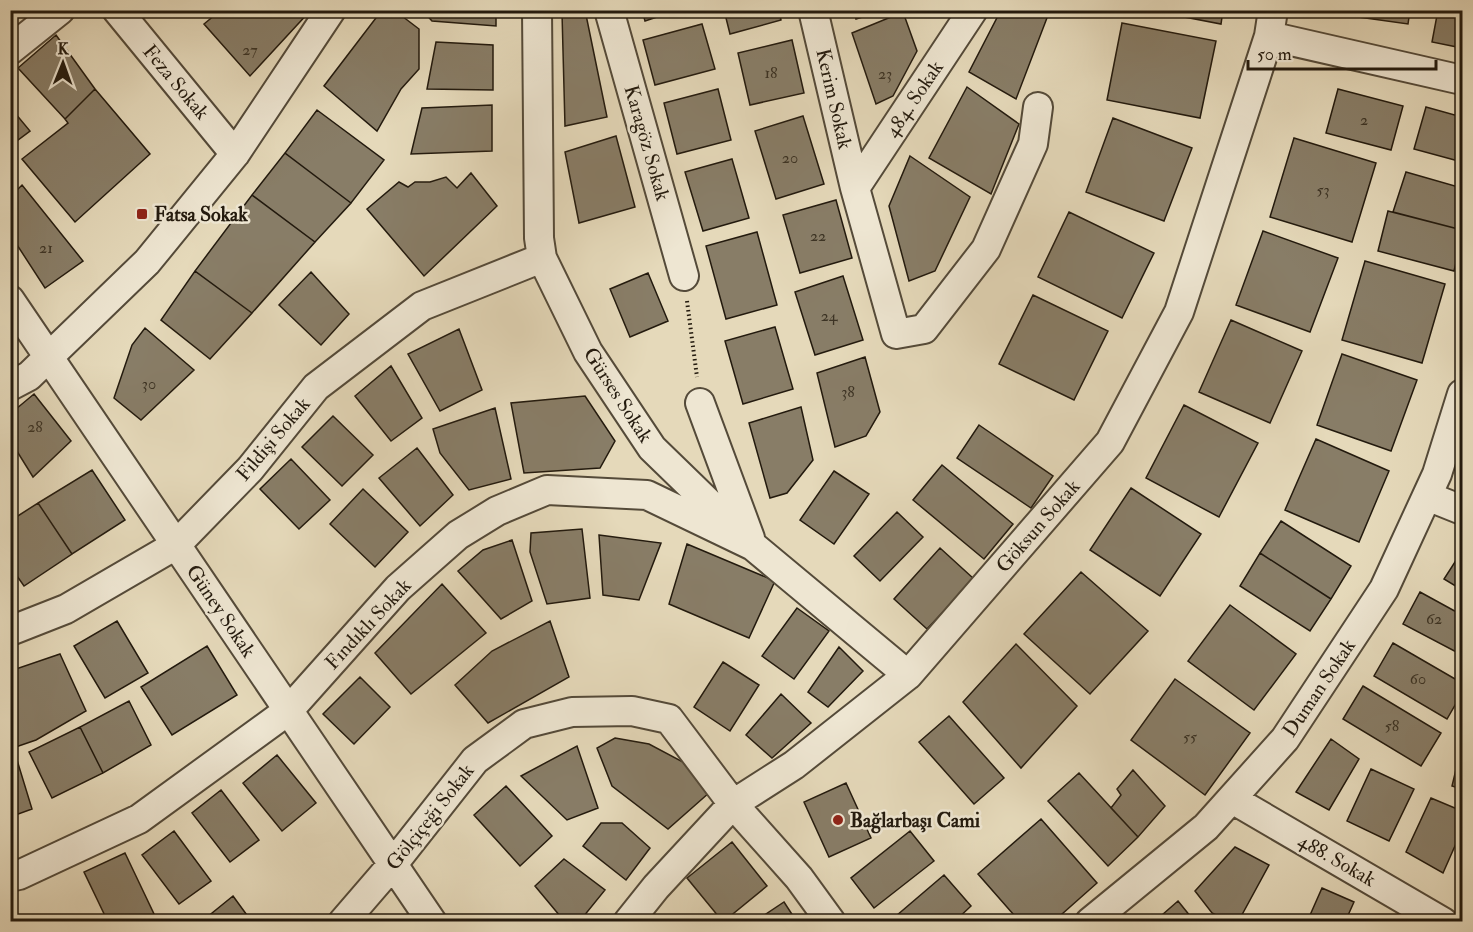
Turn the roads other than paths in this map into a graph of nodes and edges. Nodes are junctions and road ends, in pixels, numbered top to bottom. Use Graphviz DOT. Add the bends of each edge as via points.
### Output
graph roads {
  1 [pos="60,10"];
  2 [pos="117,10"];
  3 [pos="331,10"];
  4 [pos="537,10"];
  5 [pos="609,10"];
  6 [pos="813,10"];
  7 [pos="973,10"];
  8 [pos="1271,23"];
  9 [pos="10,50"];
  10 [pos="1462,80"];
  11 [pos="1038,107"];
  12 [pos="235,154"];
  13 [pos="855,188"];
  14 [pos="542,258"];
  15 [pos="684,276"];
  16 [pos="10,300"];
  17 [pos="49,357"];
  18 [pos="10,386"];
  19 [pos="1462,393"];
  20 [pos="700,403"];
  21 [pos="1427,496"];
  22 [pos="1462,510"];
  23 [pos="176,545"];
  24 [pos="753,546"];
  25 [pos="10,631"];
  26 [pos="908,675"];
  27 [pos="289,710"];
  28 [pos="1232,799"];
  29 [pos="733,804"];
  30 [pos="393,864"];
  31 [pos="10,877"];
  32 [pos="343,921"];
  33 [pos="432,921"];
  34 [pos="628,921"];
  35 [pos="831,921"];
  36 [pos="1090,921"];
  37 [pos="1443,921"];
  1 -- 9 [label="street"];
  2 -- 12 [label="street, Feza Sokak"];
  3 -- 12 [label="street"];
  4 -- 14 [label="street, Gürses Sokak"];
  5 -- 15 [label="street, Karagöz Sokak"];
  6 -- 13 [label="street, Kerim Sokak"];
  7 -- 13 [label="street, 484. Sokak"];
  8 -- 10 [label="street"];
  8 -- 26 [label="street, Göksun Sokak" via="1179,312 1110,442"];
  11 -- 13 [label="street, Kerim Sokak" via="1033,144 986,249 924,329 896,334"];
  12 -- 17 [label="street" via="147,262"];
  14 -- 23 [label="street, Fildişi Sokak" via="422,306 316,387 250,469"];
  14 -- 24 [label="street, Gürses Sokak" via="588,352 652,448"];
  16 -- 17 [label="street, Güney Sokak"];
  17 -- 18 [label="street" via="29,376"];
  17 -- 23 [label="street, Güney Sokak"];
  19 -- 21 [label="street, Duman Sokak"];
  20 -- 24 [label="street"];
  21 -- 22 [label="street"];
  21 -- 28 [label="street, Duman Sokak" via="1384,590 1285,739"];
  23 -- 25 [label="street, Fildişi Sokak" via="66,609"];
  23 -- 27 [label="street, Güney Sokak"];
  24 -- 26 [label="street, Gürses Sokak"];
  24 -- 27 [label="street, Fındıklı Sokak" via="647,495 547,490 497,511 458,536 398,588"];
  26 -- 29 [label="street, Göksun Sokak" via="794,765"];
  27 -- 30 [label="street, Güney Sokak"];
  27 -- 31 [label="street, Fındıklı Sokak" via="139,819"];
  28 -- 36 [label="street, Duman Sokak" via="1206,827"];
  28 -- 37 [label="street, 488. Sokak"];
  29 -- 30 [label="street, Gölçiçeği Sokak" via="669,719 632,711 572,712 524,724 475,760"];
  29 -- 34 [label="street, Göksun Sokak"];
  29 -- 35 [label="street, Gölçiçeği Sokak" via="799,878"];
  30 -- 32 [label="street, Gölçiçeği Sokak"];
  30 -- 33 [label="street, Güney Sokak"];
}
